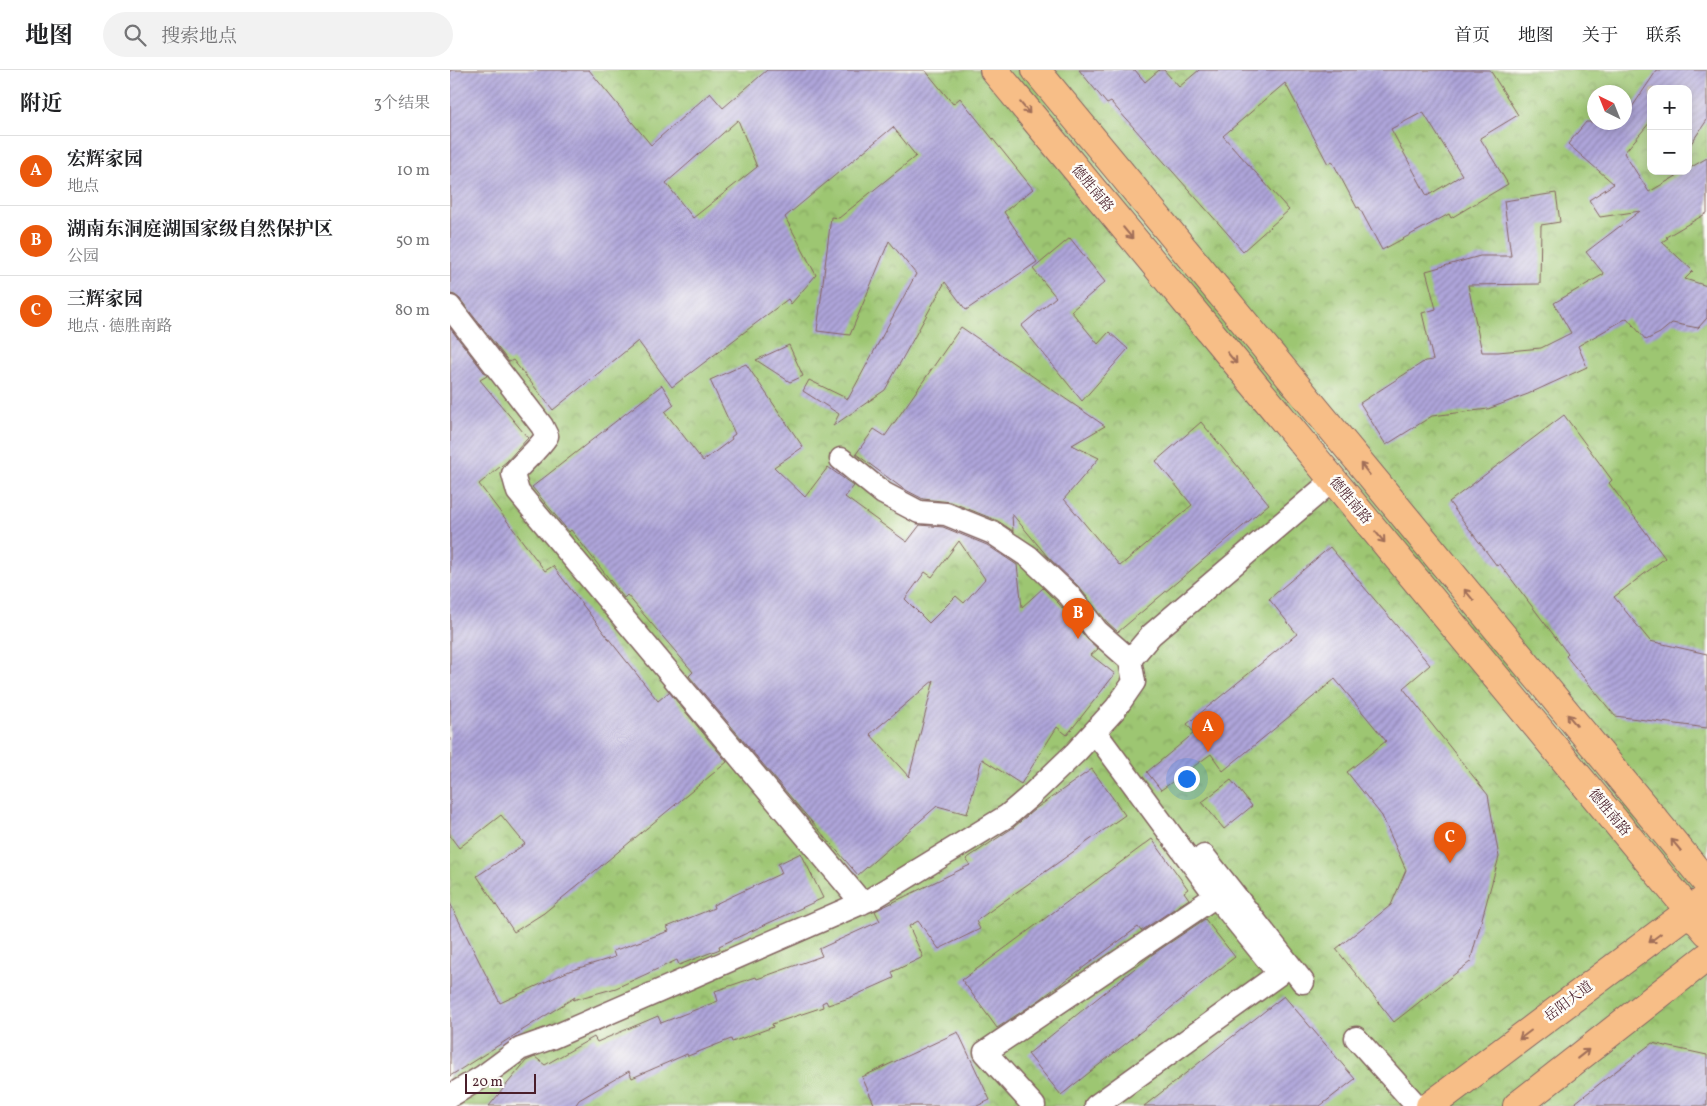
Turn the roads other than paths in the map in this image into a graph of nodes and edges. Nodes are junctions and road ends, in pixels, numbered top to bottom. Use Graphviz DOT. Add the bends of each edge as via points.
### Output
graph roads {
  1 [pos="994,70"];
  2 [pos="1036,70"];
  3 [pos="450,307"];
  4 [pos="841,459"];
  5 [pos="1333,480"];
  6 [pos="1130,660"];
  7 [pos="1095,732"];
  8 [pos="1707,883"];
  9 [pos="1216,896"];
  10 [pos="862,903"];
  11 [pos="1698,904"];
  12 [pos="1707,932"];
  13 [pos="1707,957"];
  14 [pos="1303,982"];
  15 [pos="1356,1038"];
  16 [pos="450,1096"];
  17 [pos="1034,1106"];
  18 [pos="1096,1106"];
  19 [pos="1417,1106"];
  20 [pos="1430,1106"];
  21 [pos="1517,1106"];
  1 -- 5 [label="main road, 德胜南路, one-way"];
  8 -- 2 [label="main road, one-way"];
  3 -- 10 [label="street" via="542,426 546,436 539,449 513,474 518,492"];
  4 -- 6 [label="street" via="883,493 919,512 946,514 993,533 1029,557 1069,595 1097,631"];
  5 -- 6 [label="street" via="1151,636"];
  5 -- 11 [label="main road, 德胜南路, one-way"];
  6 -- 7 [label="street" via="1134,682"];
  7 -- 9 [label="street"];
  7 -- 10 [label="street" via="1007,816"];
  7 -- 14 [label="street" via="1116,749"];
  9 -- 17 [label="street" via="985,1052"];
  9 -- 18 [label="street" via="1279,974"];
  10 -- 16 [label="street" via="520,1049"];
  11 -- 12 [label="main road, 德胜南路"];
  11 -- 20 [label="main road, 岳阳大道, one-way"];
  21 -- 13 [label="main road, one-way"];
  15 -- 19 [label="street"];
}
